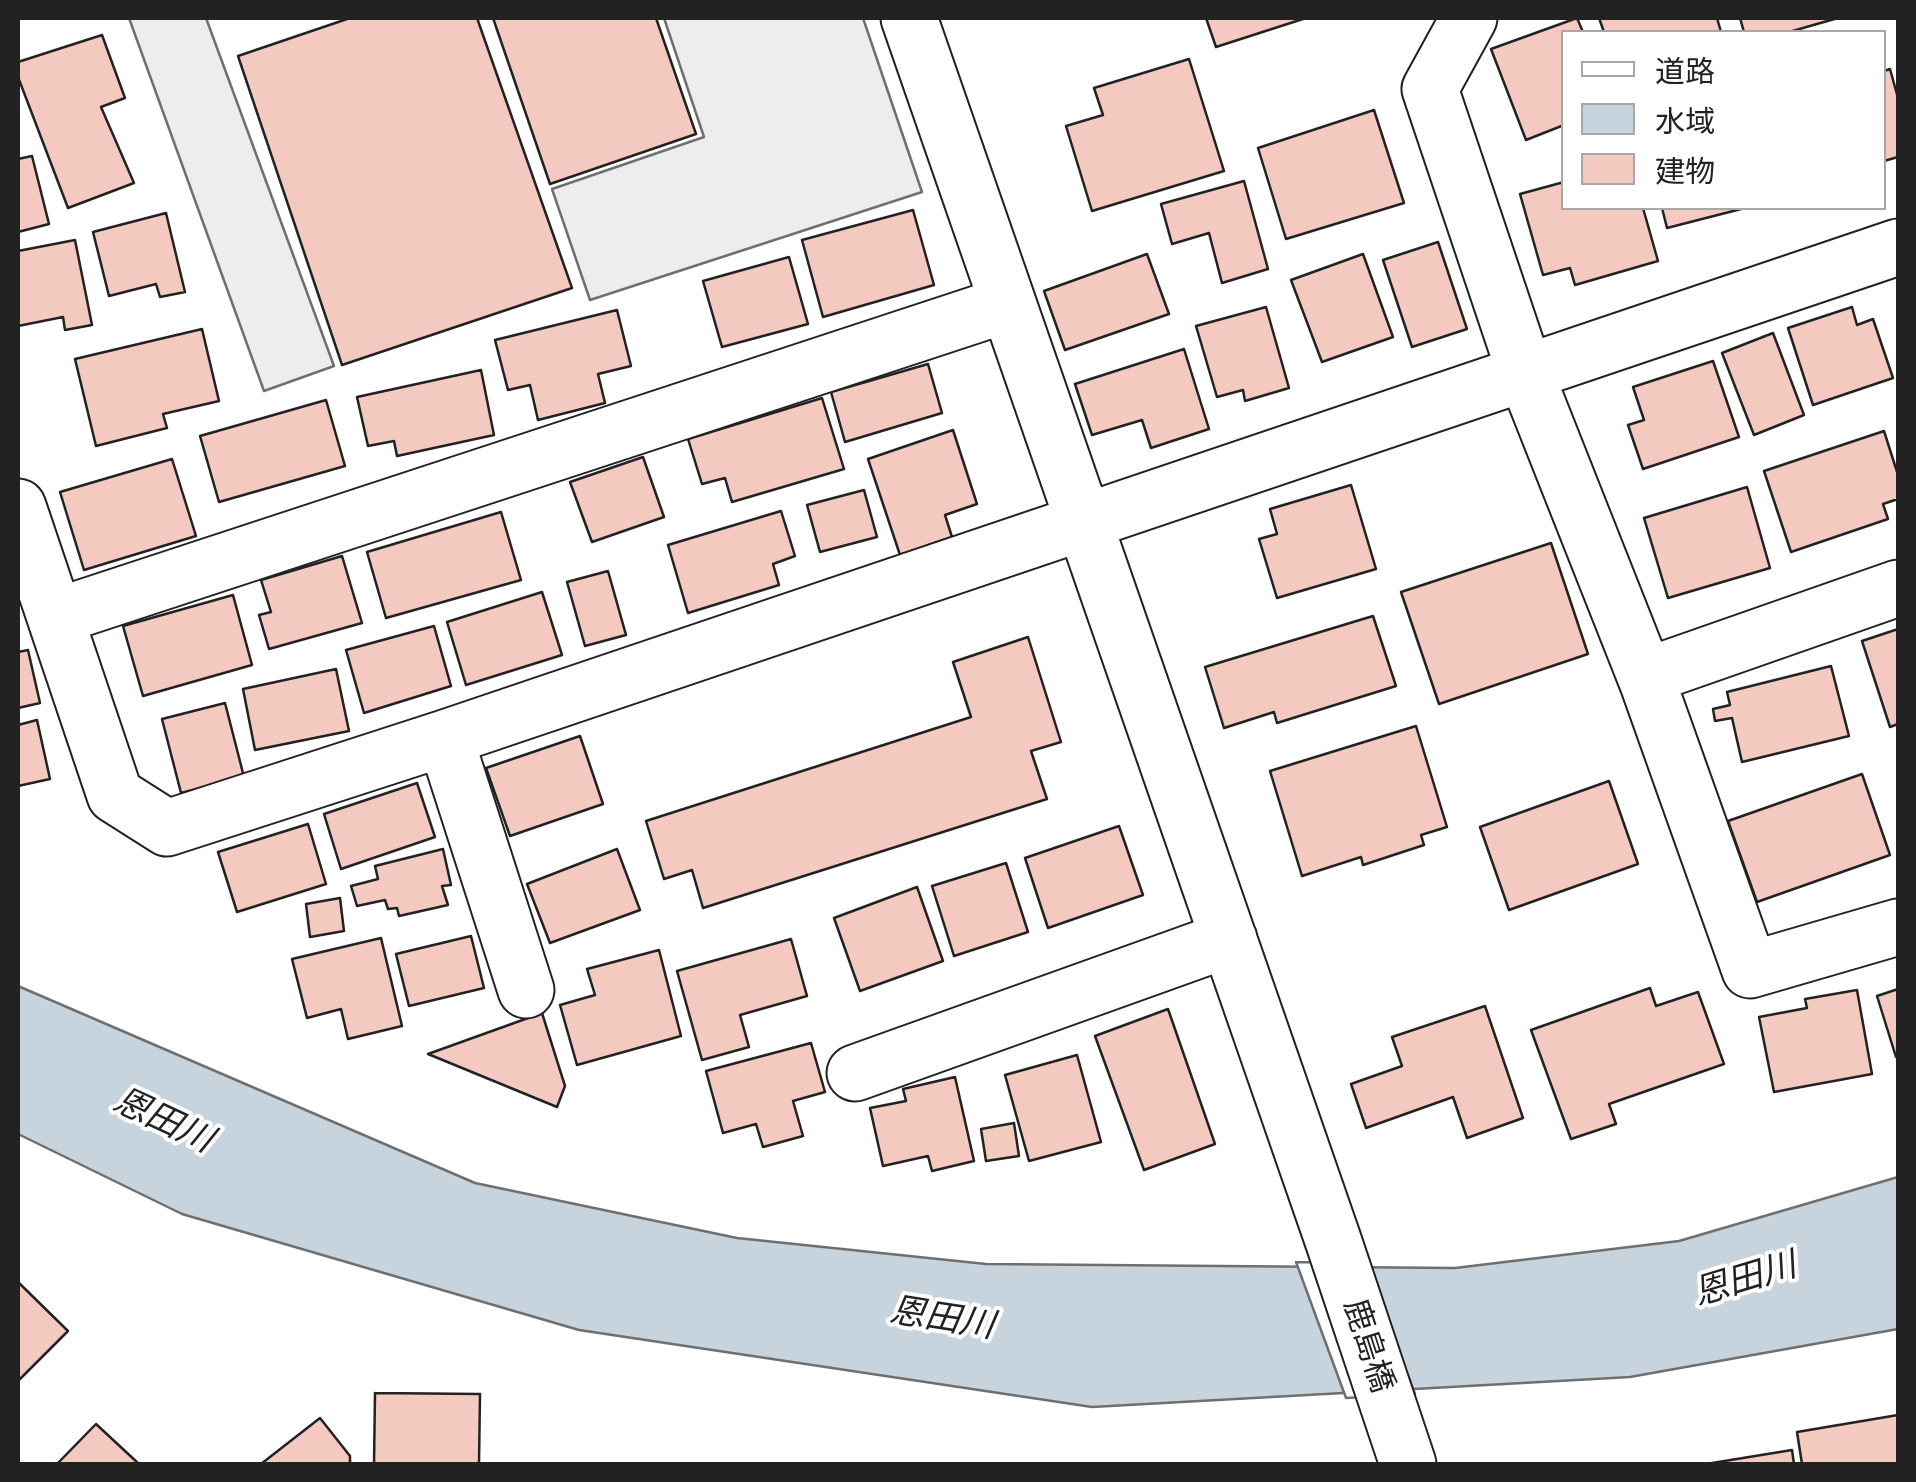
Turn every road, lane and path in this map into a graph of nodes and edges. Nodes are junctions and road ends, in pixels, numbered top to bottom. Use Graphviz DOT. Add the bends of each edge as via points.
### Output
graph roads {
  1 [pos="909,18"];
  2 [pos="1469,18"];
  3 [pos="1898,247"];
  4 [pos="1008,304"];
  5 [pos="1526,374"];
  6 [pos="18,506"];
  7 [pos="1083,520"];
  8 [pos="1898,588"];
  9 [pos="55,617"];
  10 [pos="1649,686"];
  11 [pos="445,738"];
  12 [pos="1898,928"];
  13 [pos="1229,938"];
  14 [pos="526,990"];
  15 [pos="855,1073"];
  16 [pos="1406,1458"];
  1 -- 4 [label="street, 鹿島橋"];
  2 -- 5 [label="street" via="1430,89"];
  3 -- 5 [label="street"];
  4 -- 7 [label="street, 鹿島橋"];
  4 -- 9 [label="street"];
  5 -- 7 [label="street"];
  5 -- 10 [label="street"];
  6 -- 9 [label="street"];
  7 -- 11 [label="street"];
  7 -- 13 [label="street, 鹿島橋"];
  8 -- 10 [label="street" via="1661,672"];
  9 -- 11 [label="street" via="115,795 167,828"];
  10 -- 12 [label="street" via="1750,970"];
  11 -- 14 [label="street"];
  13 -- 15 [label="street"];
  13 -- 16 [label="street, 鹿島橋"];
}
